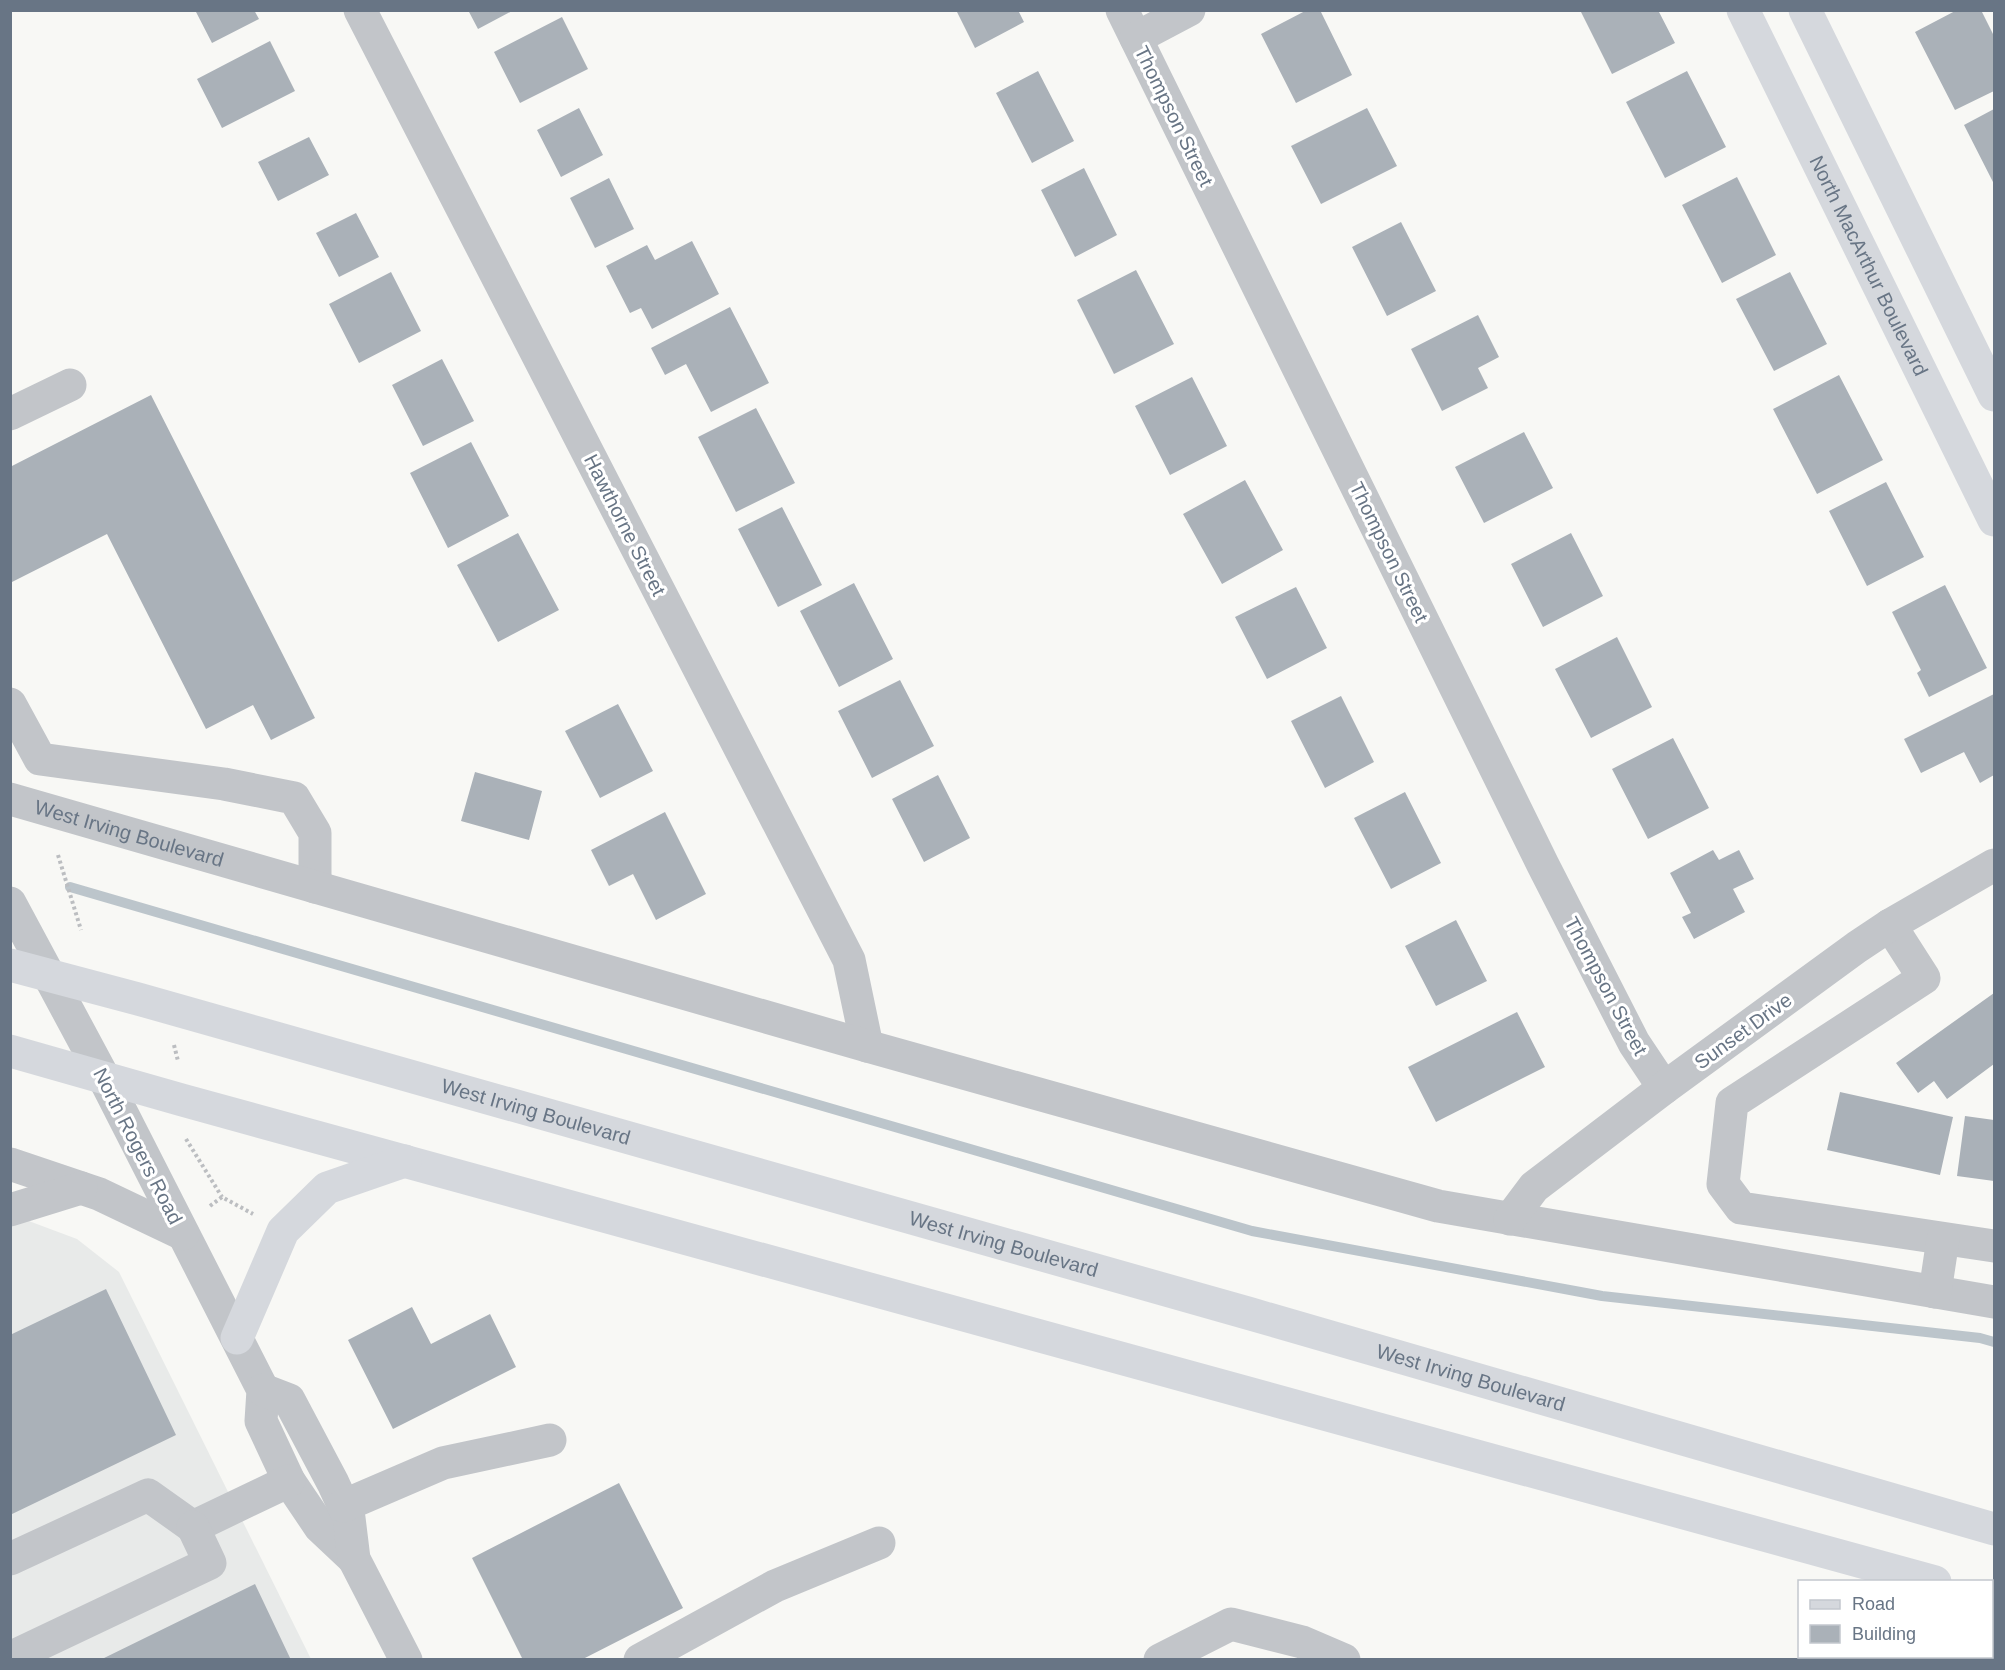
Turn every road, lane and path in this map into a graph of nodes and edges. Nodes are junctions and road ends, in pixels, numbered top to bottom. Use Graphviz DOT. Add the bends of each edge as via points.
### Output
graph roads {
  1 [pos="360,10"];
  2 [pos="1190,10"];
  3 [pos="1743,10"];
  4 [pos="1804,10"];
  5 [pos="1129,24"];
  6 [pos="70,385"];
  7 [pos="1995,395"];
  8 [pos="10,414"];
  9 [pos="1995,520"];
  10 [pos="10,704"];
  11 [pos="40,759"];
  12 [pos="20,802"];
  13 [pos="58,855"];
  14 [pos="1989,876"];
  15 [pos="315,887"];
  16 [pos="10,903"];
  17 [pos="1890,925"];
  18 [pos="81,930"];
  19 [pos="10,965"];
  20 [pos="50,977"];
  21 [pos="867,1046"];
  22 [pos="10,1051"];
  23 [pos="104,1078"];
  24 [pos="1664,1088"];
  25 [pos="182,1134"];
  26 [pos="405,1161"];
  27 [pos="10,1164"];
  28 [pos="81,1188"];
  29 [pos="222,1197"];
  30 [pos="210,1206"];
  31 [pos="10,1210"];
  32 [pos="254,1214"];
  33 [pos="1510,1219"];
  34 [pos="183,1234"];
  35 [pos="1943,1239"];
  36 [pos="1995,1246"];
  37 [pos="1935,1292"];
  38 [pos="1995,1302"];
  39 [pos="237,1338"];
  40 [pos="263,1390"];
  41 [pos="550,1440"];
  42 [pos="289,1481"];
  43 [pos="343,1506"];
  44 [pos="194,1527"];
  45 [pos="1995,1529"];
  46 [pos="879,1543"];
  47 [pos="354,1558"];
  48 [pos="10,1559"];
  49 [pos="1931,1580"];
  50 [pos="10,1658"];
  51 [pos="406,1659"];
  52 [pos="640,1659"];
  53 [pos="1160,1659"];
  54 [pos="1344,1659"];
  1 -- 21 [label="street, Hawthorne Street" via="849,960"];
  2 -- 5 [label="street"];
  3 -- 9 [label="main road, North MacArthur Boulevard"];
  4 -- 7 [label="main road"];
  5 -- 24 [label="street, Thompson Street" via="1543,865 1634,1043"];
  6 -- 8 [label="street"];
  10 -- 11 [label="street"];
  11 -- 12 [label="street"];
  11 -- 15 [label="street" via="294,798 315,833"];
  12 -- 15 [label="street, West Irving Boulevard"];
  13 -- 18 [label="path"];
  14 -- 17 [label="street, Sunset Drive"];
  15 -- 21 [label="street, West Irving Boulevard"];
  16 -- 20 [label="street, North Rogers Road"];
  17 -- 24 [label="street, Sunset Drive"];
  17 -- 35 [label="street" via="1924,978 1732,1103 1723,1184 1741,1208"];
  19 -- 20 [label="main road, West Irving Boulevard"];
  20 -- 23 [label="street, North Rogers Road"];
  20 -- 45 [label="main road, West Irving Boulevard" via="1251,1314"];
  21 -- 33 [label="street, West Irving Boulevard" via="1438,1206"];
  22 -- 23 [label="main road"];
  23 -- 26 [label="main road"];
  23 -- 34 [label="street, North Rogers Road"];
  24 -- 33 [label="street, Sunset Drive" via="1534,1187"];
  25 -- 29 [label="path"];
  26 -- 39 [label="main road" via="327,1188 283,1231"];
  26 -- 49 [label="main road"];
  27 -- 28 [label="street"];
  28 -- 31 [label="street"];
  28 -- 34 [label="street"];
  29 -- 30 [label="path"];
  29 -- 32 [label="path"];
  33 -- 37 [label="street, West Irving Boulevard"];
  34 -- 39 [label="street, North Rogers Road"];
  35 -- 36 [label="street"];
  35 -- 37 [label="street"];
  37 -- 38 [label="street, West Irving Boulevard"];
  39 -- 40 [label="street, North Rogers Road"];
  40 -- 42 [label="street" via="261,1421"];
  40 -- 43 [label="street" via="289,1400"];
  41 -- 43 [label="street" via="443,1463"];
  42 -- 44 [label="street"];
  42 -- 47 [label="street" via="320,1527"];
  43 -- 47 [label="street" via="349,1518"];
  44 -- 48 [label="street" via="148,1495"];
  44 -- 50 [label="street" via="210,1563"];
  46 -- 52 [label="street" via="775,1586"];
  47 -- 51 [label="street"];
  53 -- 54 [label="street" via="1231,1624 1302,1642"];
}
